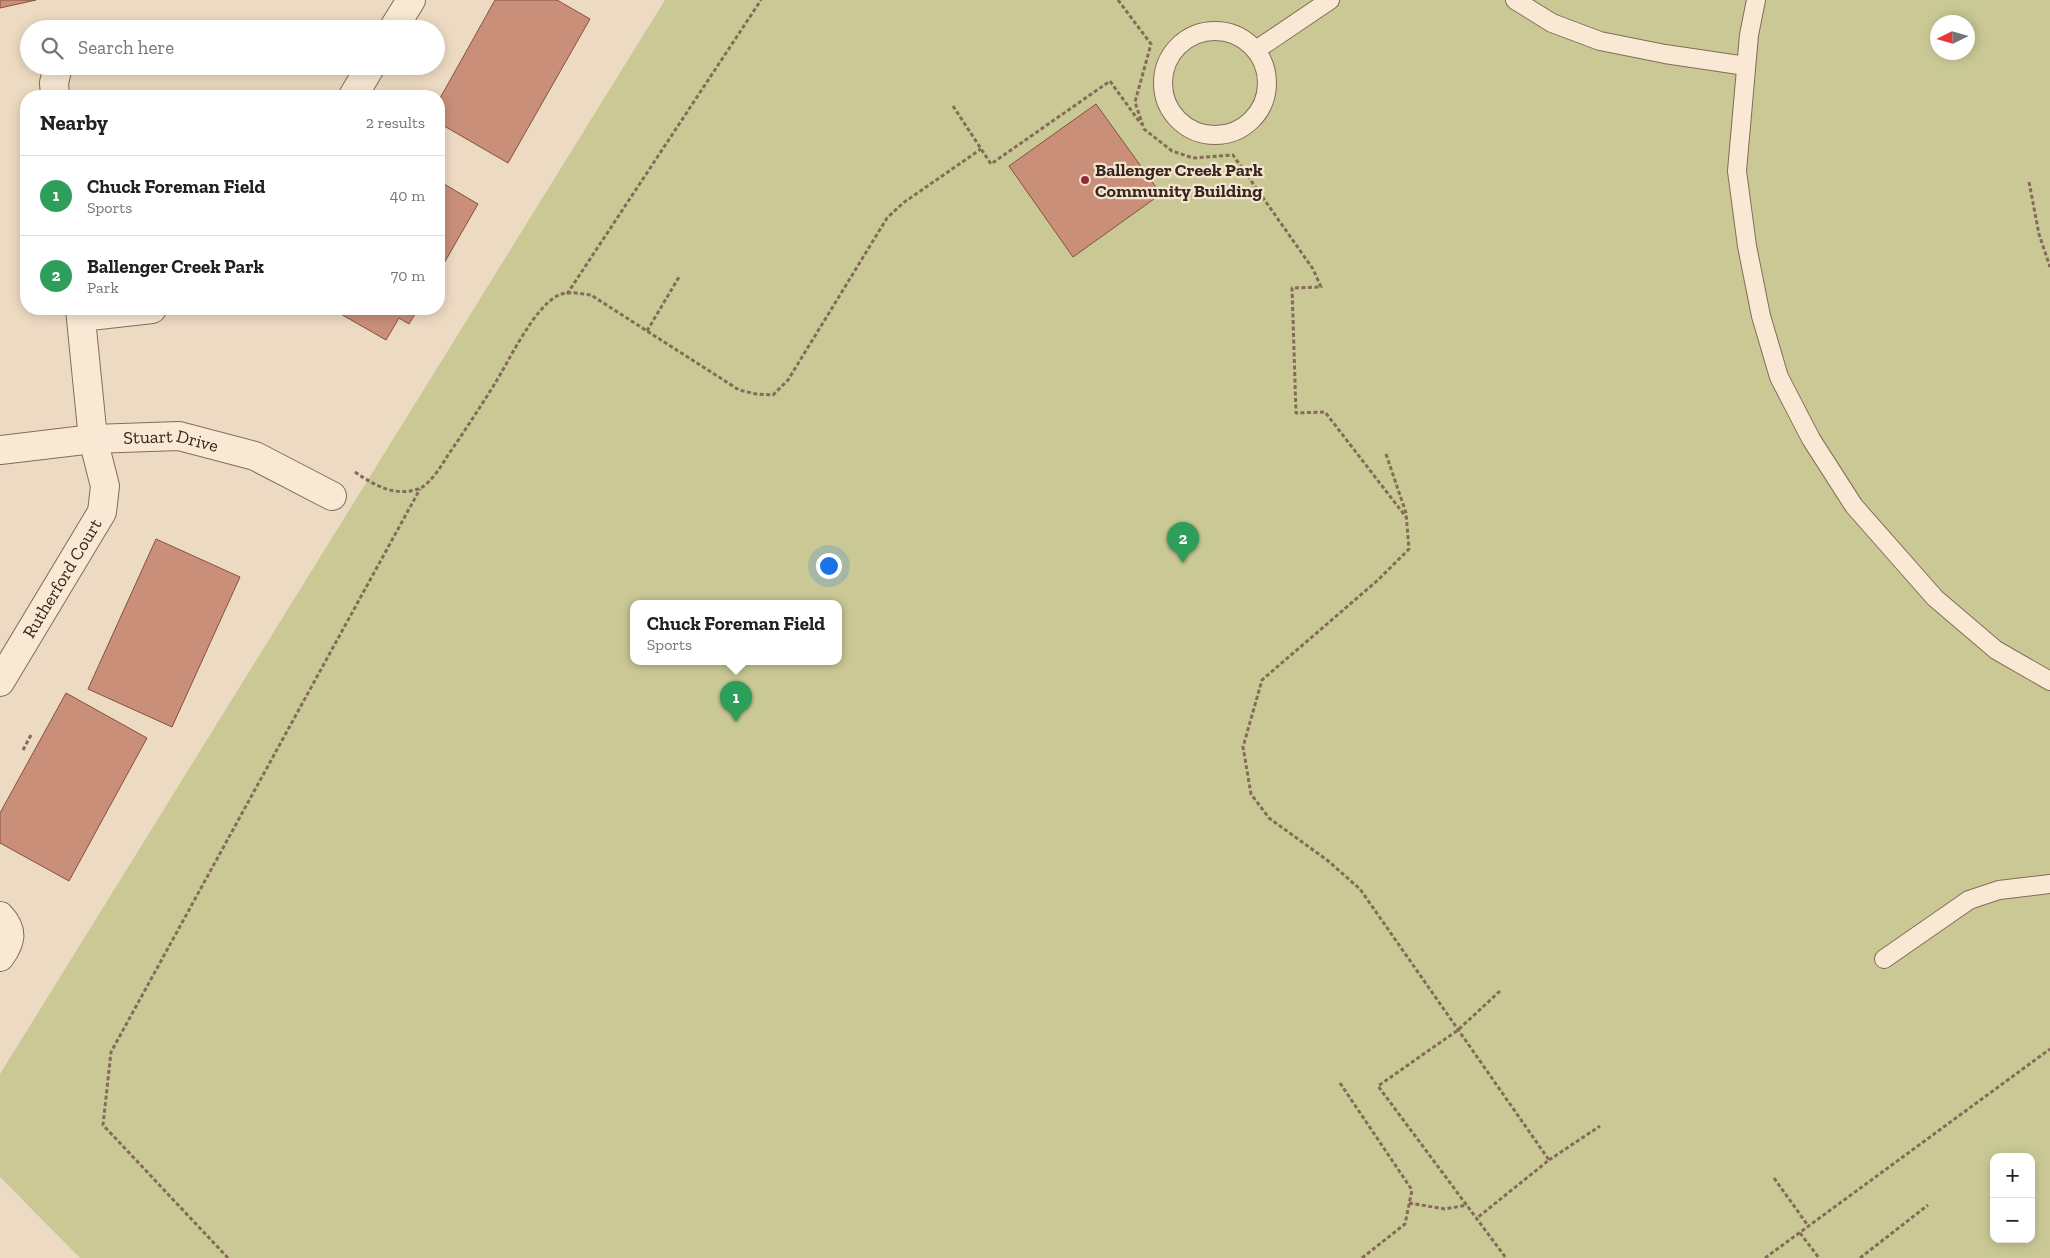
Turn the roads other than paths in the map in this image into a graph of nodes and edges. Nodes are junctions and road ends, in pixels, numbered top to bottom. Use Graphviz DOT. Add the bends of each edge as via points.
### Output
graph roads {
  1 [pos="411,0"];
  2 [pos="1330,0"];
  3 [pos="1515,0"];
  4 [pos="1756,0"];
  5 [pos="399,20"];
  6 [pos="1256,50"];
  7 [pos="1746,66"];
  8 [pos="56,75"];
  9 [pos="365,75"];
  10 [pos="55,90"];
  11 [pos="356,90"];
  12 [pos="80,315"];
  13 [pos="93,439"];
  14 [pos="0,450"];
  15 [pos="332,496"];
  16 [pos="2050,681"];
  17 [pos="0,682"];
  18 [pos="2050,884"];
  19 [pos="0,916"];
  20 [pos="0,957"];
  21 [pos="1884,960"];
  1 -- 5 [label="street"];
  2 -- 6 [label="lane"];
  3 -- 7 [label="lane" via="1552,23 1600,41"];
  4 -- 7 [label="lane"];
  6 -- 6 [label="lane" via="1242,38 1225,32 1207,31 1190,37 1176,49 1167,64 1163,82 1166,100 1175,116 1188,128 1206,135 1224,135 1241,129 1255,118 1264,102 1267,84 1265,66"];
  7 -- 16 [label="lane" via="1737,171 1761,316 1779,377 1811,439 1854,506 1929,591 1996,650"];
  8 -- 10 [label="street"];
  9 -- 11 [label="street"];
  12 -- 13 [label="street, Rutherford Court"];
  13 -- 14 [label="street, Stuart Drive"];
  13 -- 15 [label="street, Stuart Drive" via="179,436 255,456"];
  13 -- 17 [label="street, Rutherford Court" via="105,486 102,512"];
  18 -- 21 [label="lane" via="1999,890 1969,900"];
  19 -- 20 [label="street" via="10,929 9,945"];
}
